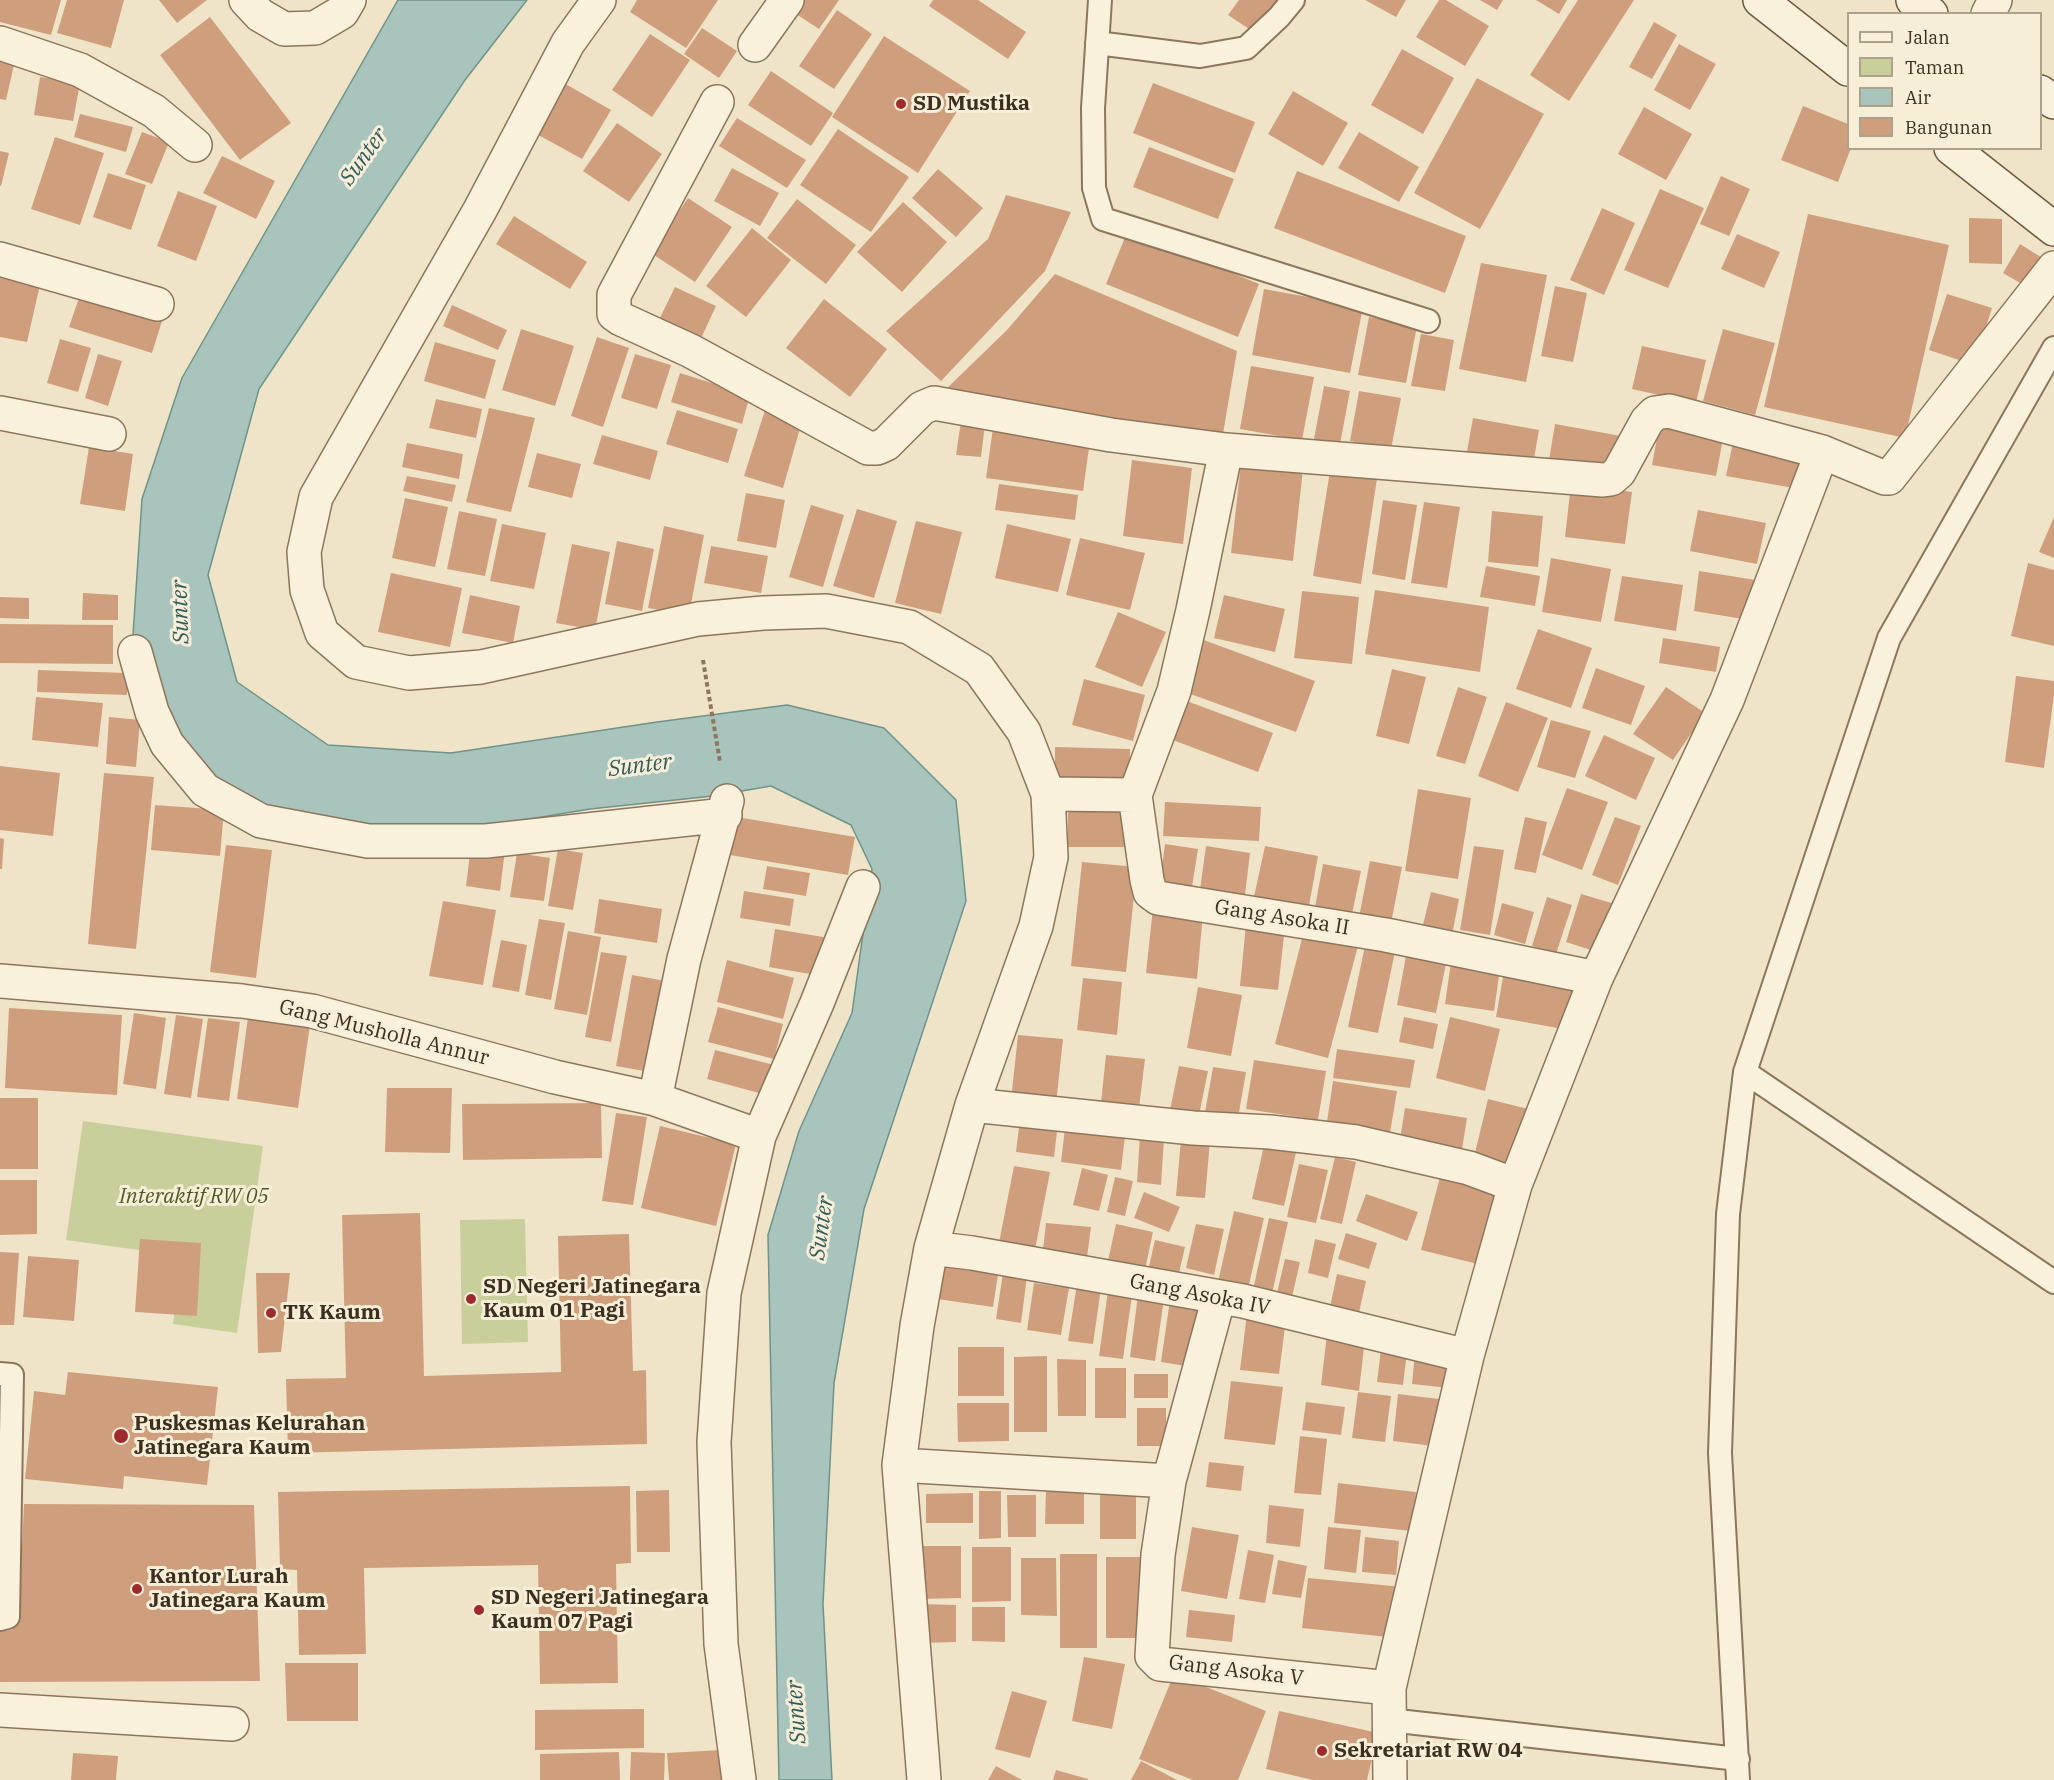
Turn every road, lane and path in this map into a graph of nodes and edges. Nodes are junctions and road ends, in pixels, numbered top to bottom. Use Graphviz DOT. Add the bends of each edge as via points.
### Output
graph roads {
  1 [pos="246,0"];
  2 [pos="350,0"];
  3 [pos="599,0"];
  4 [pos="787,0"];
  5 [pos="1100,0"];
  6 [pos="1293,0"];
  7 [pos="1760,0"];
  8 [pos="1913,0"];
  9 [pos="1928,12"];
  10 [pos="0,43"];
  11 [pos="1097,43"];
  12 [pos="755,45"];
  13 [pos="1847,68"];
  14 [pos="717,102"];
  15 [pos="195,145"];
  16 [pos="1954,150"];
  17 [pos="2054,229"];
  18 [pos="0,259"];
  19 [pos="2054,268"];
  20 [pos="157,304"];
  21 [pos="1428,321"];
  22 [pos="2054,348"];
  23 [pos="0,413"];
  24 [pos="109,434"];
  25 [pos="1226,450"];
  26 [pos="1822,452"];
  27 [pos="135,652"];
  28 [pos="706,685"];
  29 [pos="1048,794"];
  30 [pos="1134,795"];
  31 [pos="726,808"];
  32 [pos="863,887"];
  33 [pos="1596,978"];
  34 [pos="0,981"];
  35 [pos="1745,1071"];
  36 [pos="655,1099"];
  37 [pos="972,1105"];
  38 [pos="759,1136"];
  39 [pos="1515,1185"];
  40 [pos="931,1248"];
  41 [pos="2054,1282"];
  42 [pos="1219,1297"];
  43 [pos="1467,1356"];
  44 [pos="0,1374"];
  45 [pos="899,1466"];
  46 [pos="1169,1481"];
  47 [pos="0,1618"];
  48 [pos="1389,1688"];
  49 [pos="0,1710"];
  50 [pos="1389,1720"];
  51 [pos="232,1724"];
  52 [pos="1738,1770"];
  53 [pos="739,1780"];
  54 [pos="924,1780"];
  55 [pos="1390,1780"];
  1 -- 2 [label="street" via="260,15 284,29 315,28 342,12"];
  3 -- 29 [label="street" via="568,43 480,210 316,497 304,552 307,591 322,633 356,662 409,673 481,667 698,619 763,613 826,611 909,627 979,669 1024,732"];
  4 -- 12 [label="street"];
  5 -- 11 [label="lane"];
  6 -- 11 [label="lane" via="1246,48 1200,56"];
  7 -- 13 [label="street"];
  8 -- 9 [label="street"];
  10 -- 15 [label="street" via="80,70 154,111"];
  11 -- 21 [label="lane" via="1094,188 1103,219"];
  14 -- 25 [label="street" via="614,295 614,314 621,319 691,351 868,448 886,444 922,408 934,402 1111,435"];
  16 -- 17 [label="street"];
  18 -- 20 [label="street"];
  19 -- 26 [label="street" via="1892,476 1885,478"];
  22 -- 35 [label="lane" via="1889,638"];
  23 -- 24 [label="street"];
  25 -- 26 [label="street" via="1603,480 1619,472 1647,421 1655,413 1669,411"];
  25 -- 30 [label="street" via="1174,691"];
  26 -- 33 [label="street" via="1727,700"];
  27 -- 31 [label="street" via="152,712 167,744 205,790 261,821 368,842 486,841"];
  28 -- 31 [label="path"];
  29 -- 30 [label="street"];
  29 -- 37 [label="street" via="1051,857 1036,926"];
  30 -- 33 [label="street, Gang Asoka II" via="1147,880 1150,892 1158,898 1386,935"];
  31 -- 36 [label="street" via="684,959"];
  32 -- 38 [label="street" via="818,1003"];
  33 -- 39 [label="street"];
  34 -- 36 [label="street, Gang Musholla Annur" via="242,1001 312,1011 555,1077"];
  35 -- 41 [label="lane"];
  35 -- 52 [label="lane" via="1728,1214 1720,1453"];
  36 -- 38 [label="street, Gang Musholla Annur"];
  37 -- 39 [label="street" via="1356,1142 1469,1168"];
  37 -- 40 [label="street"];
  38 -- 53 [label="street" via="723,1293 714,1442 721,1644"];
  39 -- 43 [label="street"];
  40 -- 42 [label="street, Gang Asoka IV"];
  40 -- 45 [label="street"];
  42 -- 43 [label="street, Gang Asoka IV"];
  42 -- 46 [label="street, Gang Asoka V"];
  43 -- 48 [label="street"];
  44 -- 47 [label="lane" via="12,1375 8,1617"];
  45 -- 46 [label="street"];
  45 -- 54 [label="street"];
  46 -- 48 [label="street, Gang Asoka V" via="1158,1555 1151,1648 1152,1656 1160,1664"];
  48 -- 50 [label="street"];
  49 -- 51 [label="street"];
  50 -- 52 [label="lane"];
  50 -- 55 [label="street"];
}
